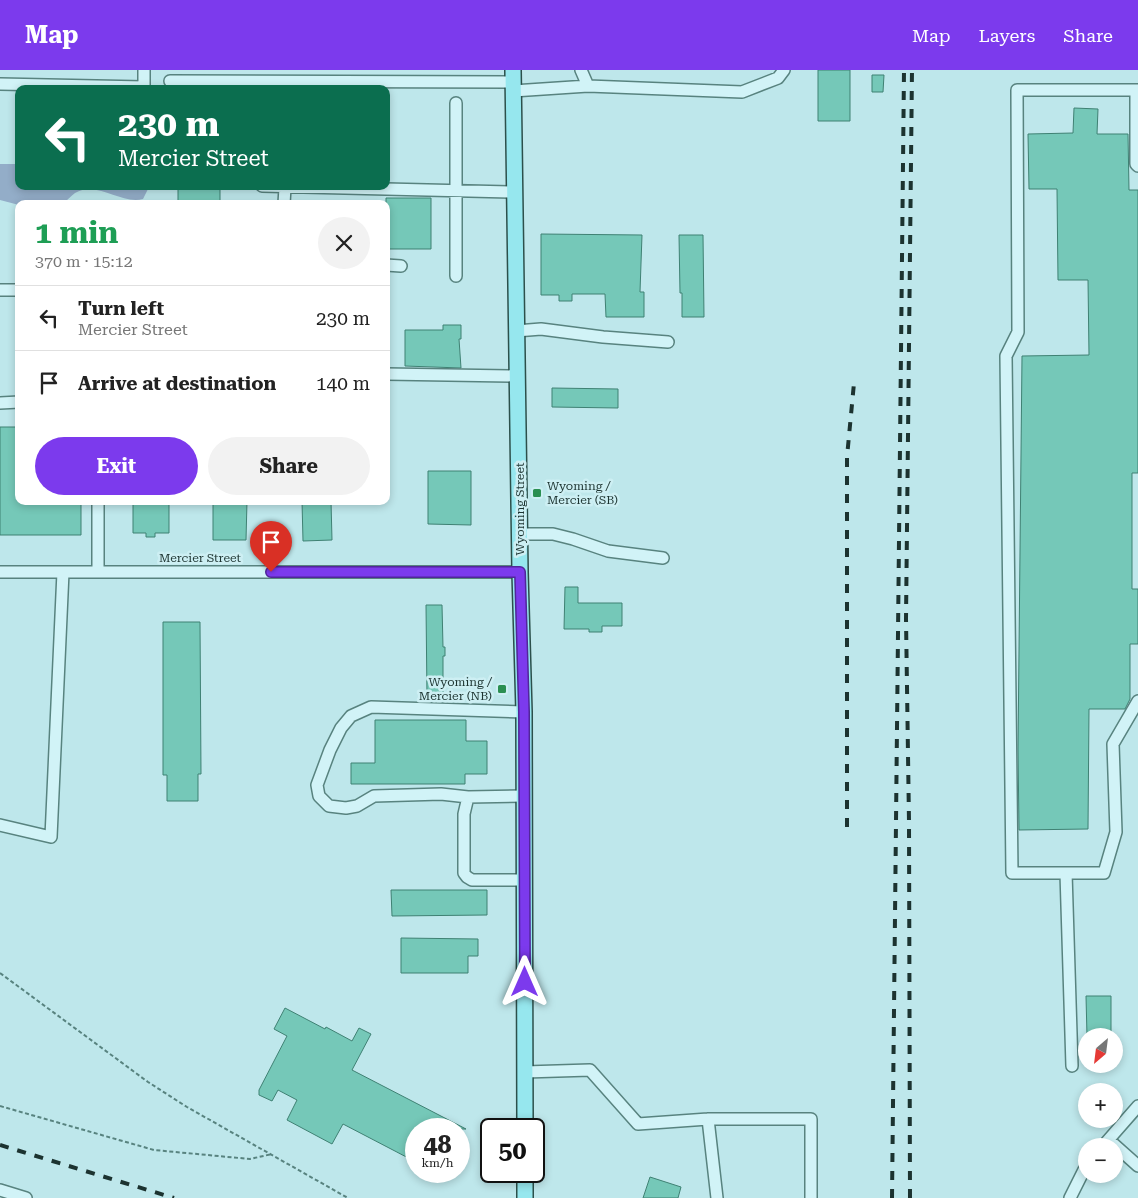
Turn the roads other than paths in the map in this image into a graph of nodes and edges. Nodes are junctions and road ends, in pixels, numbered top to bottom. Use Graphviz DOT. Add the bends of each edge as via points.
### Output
graph roads {
  1 [pos="144,70"];
  2 [pos="581,70"];
  3 [pos="784,70"];
  4 [pos="427,76"];
  5 [pos="170,80"];
  6 [pos="513,81"];
  7 [pos="0,84"];
  8 [pos="48,85"];
  9 [pos="144,85"];
  10 [pos="588,86"];
  11 [pos="1137,90"];
  12 [pos="456,104"];
  13 [pos="1138,166"];
  14 [pos="390,189"];
  15 [pos="457,190"];
  16 [pos="514,192"];
  17 [pos="390,265"];
  18 [pos="401,266"];
  19 [pos="456,276"];
  20 [pos="0,290"];
  21 [pos="15,290"];
  22 [pos="516,331"];
  23 [pos="668,342"];
  24 [pos="390,374"];
  25 [pos="517,376"];
  26 [pos="15,402"];
  27 [pos="0,403"];
  28 [pos="98,505"];
  29 [pos="520,534"];
  30 [pos="663,558"];
  31 [pos="0,572"];
  32 [pos="64,572"];
  33 [pos="98,572"];
  34 [pos="520,572"];
  35 [pos="1138,701"];
  36 [pos="524,712"];
  37 [pos="524,796"];
  38 [pos="468,797"];
  39 [pos="0,825"];
  40 [pos="1066,873"];
  41 [pos="524,880"];
  42 [pos="1072,1066"];
  43 [pos="525,1072"];
  44 [pos="1138,1106"];
  45 [pos="525,1118"];
  46 [pos="708,1119"];
  47 [pos="1110,1138"];
  48 [pos="1123,1155"];
  49 [pos="1138,1166"];
  50 [pos="1078,1182"];
  51 [pos="525,1183"];
  52 [pos="0,1190"];
  53 [pos="26,1198"];
  54 [pos="525,1198"];
  55 [pos="717,1198"];
  56 [pos="811,1198"];
  57 [pos="1070,1198"];
  1 -- 9 [label="street"];
  2 -- 10 [label="street"];
  3 -- 10 [label="street" via="778,78 742,92"];
  4 -- 5 [label="street"];
  4 -- 6 [label="street"];
  6 -- 10 [label="street"];
  6 -- 16 [label="main road, Wyoming Street"];
  7 -- 8 [label="street"];
  11 -- 13 [label="street"];
  11 -- 40 [label="street" via="1017,90 1018,332 1006,356 1012,873"];
  12 -- 15 [label="street"];
  14 -- 15 [label="street"];
  15 -- 16 [label="street"];
  15 -- 19 [label="street"];
  16 -- 22 [label="main road, Wyoming Street"];
  17 -- 18 [label="street"];
  20 -- 21 [label="street"];
  22 -- 23 [label="street" via="541,329"];
  22 -- 25 [label="main road, Wyoming Street"];
  24 -- 25 [label="street"];
  25 -- 29 [label="main road, Wyoming Street"];
  26 -- 27 [label="street"];
  28 -- 33 [label="street"];
  29 -- 30 [label="street" via="553,534 608,551"];
  29 -- 34 [label="main road, Wyoming Street"];
  31 -- 32 [label="street, Mercier Street"];
  32 -- 33 [label="street, Mercier Street"];
  32 -- 39 [label="street" via="51,837"];
  33 -- 34 [label="street, Mercier Street"];
  34 -- 36 [label="main road, Wyoming Street"];
  35 -- 40 [label="street" via="1112,744 1116,832 1104,873"];
  36 -- 37 [label="main road, Wyoming Street"];
  36 -- 38 [label="street" via="371,707 351,716 342,728 330,750 318,785 319,796 329,806 346,808 374,796 440,794"];
  37 -- 38 [label="street"];
  37 -- 41 [label="main road, Wyoming Street"];
  38 -- 41 [label="street" via="464,814 464,874 472,880"];
  40 -- 42 [label="street"];
  41 -- 43 [label="main road, Wyoming Street"];
  43 -- 45 [label="main road, Wyoming Street"];
  43 -- 46 [label="street" via="590,1070 638,1124"];
  44 -- 47 [label="street"];
  46 -- 55 [label="street"];
  46 -- 56 [label="street" via="811,1119"];
  48 -- 49 [label="street"];
  50 -- 57 [label="street"];
  51 -- 54 [label="main road"];
  52 -- 53 [label="street"];
}
